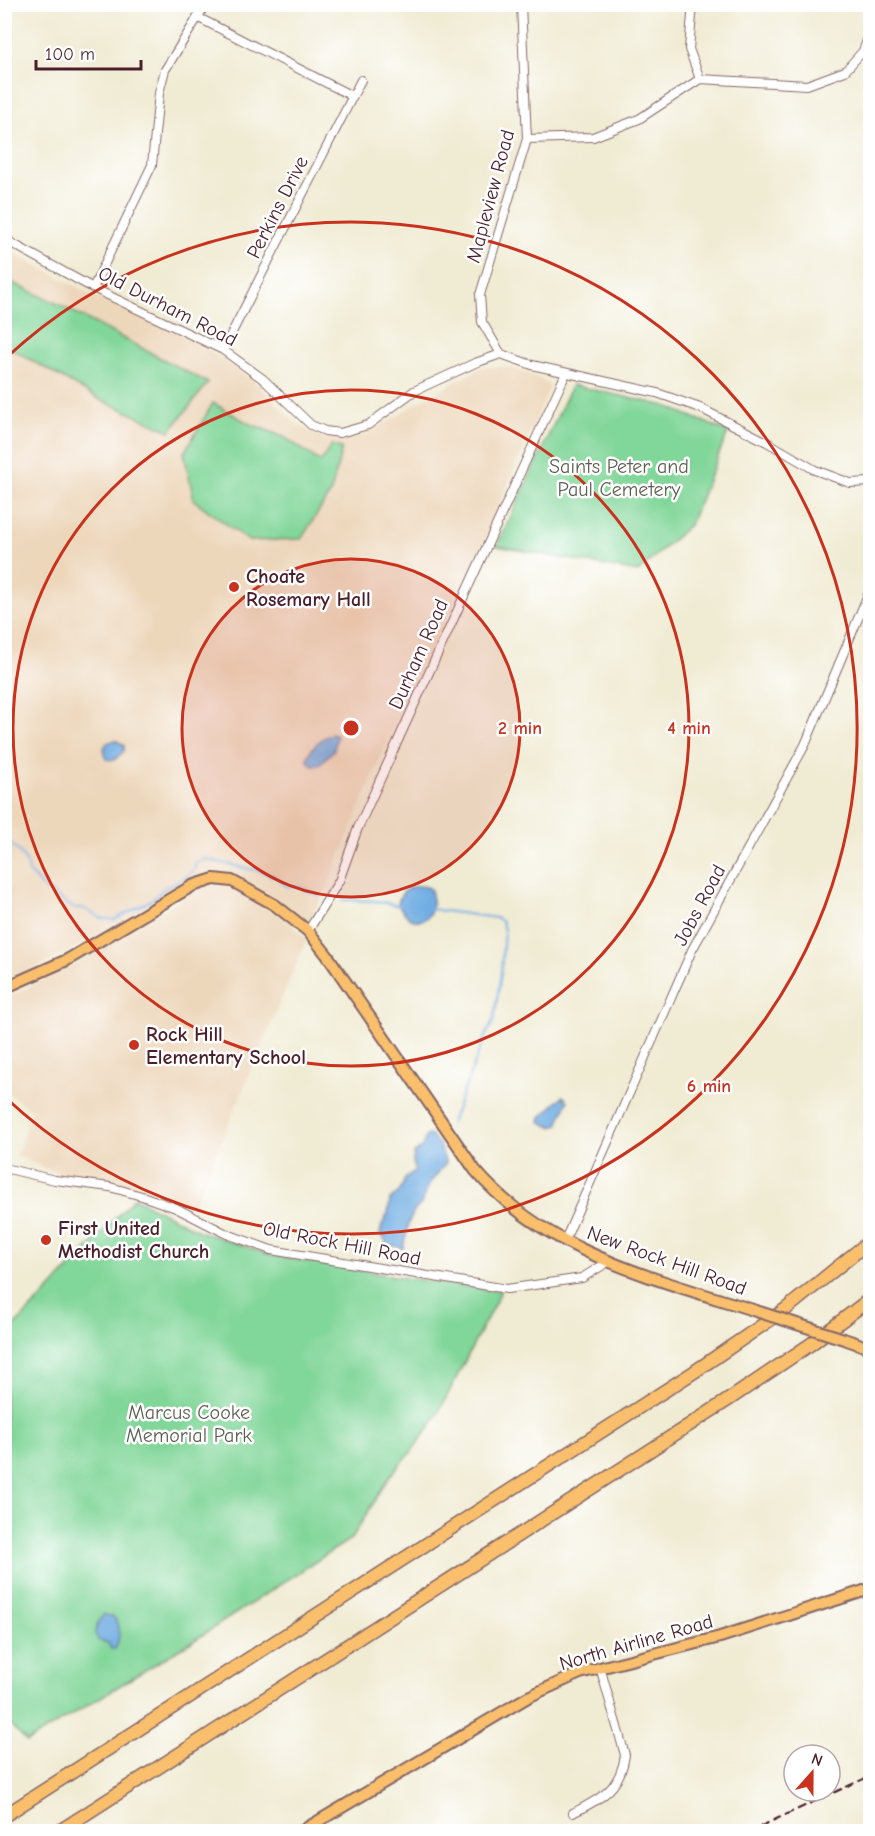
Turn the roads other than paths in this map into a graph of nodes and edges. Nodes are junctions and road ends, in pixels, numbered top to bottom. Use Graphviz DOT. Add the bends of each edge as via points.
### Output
graph roads {
  1 [pos="206,4"];
  2 [pos="521,4"];
  3 [pos="693,4"];
  4 [pos="197,17"];
  5 [pos="870,33"];
  6 [pos="700,79"];
  7 [pos="361,80"];
  8 [pos="352,96"];
  9 [pos="527,139"];
  10 [pos="4,239"];
  11 [pos="93,288"];
  12 [pos="223,350"];
  13 [pos="501,354"];
  14 [pos="566,373"];
  15 [pos="870,482"];
  16 [pos="870,590"];
  17 [pos="308,931"];
  18 [pos="4,988"];
  19 [pos="4,1168"];
  20 [pos="565,1240"];
  21 [pos="870,1241"];
  22 [pos="608,1262"];
  23 [pos="870,1299"];
  24 [pos="870,1348"];
  25 [pos="870,1589"];
  26 [pos="600,1667"];
  27 [pos="573,1813"];
  28 [pos="4,1816"];
  29 [pos="58,1832"];
  30 [pos="300,1832"];
  1 -- 4 [label="street"];
  2 -- 9 [label="street, Mapleview Road"];
  3 -- 6 [label="street" via="689,49"];
  4 -- 8 [label="street"];
  4 -- 11 [label="street" via="165,70 152,165"];
  5 -- 6 [label="street" via="863,51 845,71 807,85"];
  6 -- 9 [label="street" via="639,119 593,137"];
  7 -- 8 [label="street, Perkins Drive"];
  8 -- 12 [label="street, Perkins Drive"];
  9 -- 13 [label="street, Mapleview Road" via="480,295 482,322"];
  10 -- 11 [label="street, Old Durham Road"];
  11 -- 12 [label="street, Old Durham Road"];
  12 -- 13 [label="street, Old Durham Road" via="263,380 311,425 340,433 368,425 414,391"];
  13 -- 14 [label="street"];
  14 -- 15 [label="street" via="657,393 700,408 815,470 850,483"];
  14 -- 17 [label="street, Durham Road" via="358,828 339,881"];
  16 -- 20 [label="street, Jobs Road" via="806,745 692,950"];
  17 -- 18 [label="main road" via="251,890 232,881 214,879 192,886 67,960"];
  17 -- 20 [label="main road, New Rock Hill Road" via="475,1170 511,1204"];
  19 -- 22 [label="street, Old Rock Hill Road" via="145,1197 271,1250 507,1289 582,1278"];
  20 -- 22 [label="main road, New Rock Hill Road"];
  21 -- 28 [label="highway" via="786,1309 694,1372"];
  22 -- 24 [label="main road, New Rock Hill Road, bridge"];
  23 -- 29 [label="highway" via="728,1401"];
  25 -- 26 [label="main road, North Airline Road" via="720,1637"];
  26 -- 27 [label="street" via="625,1755 623,1770 615,1785 600,1799"];
  26 -- 30 [label="main road, North Airline Road" via="528,1697"];
}
